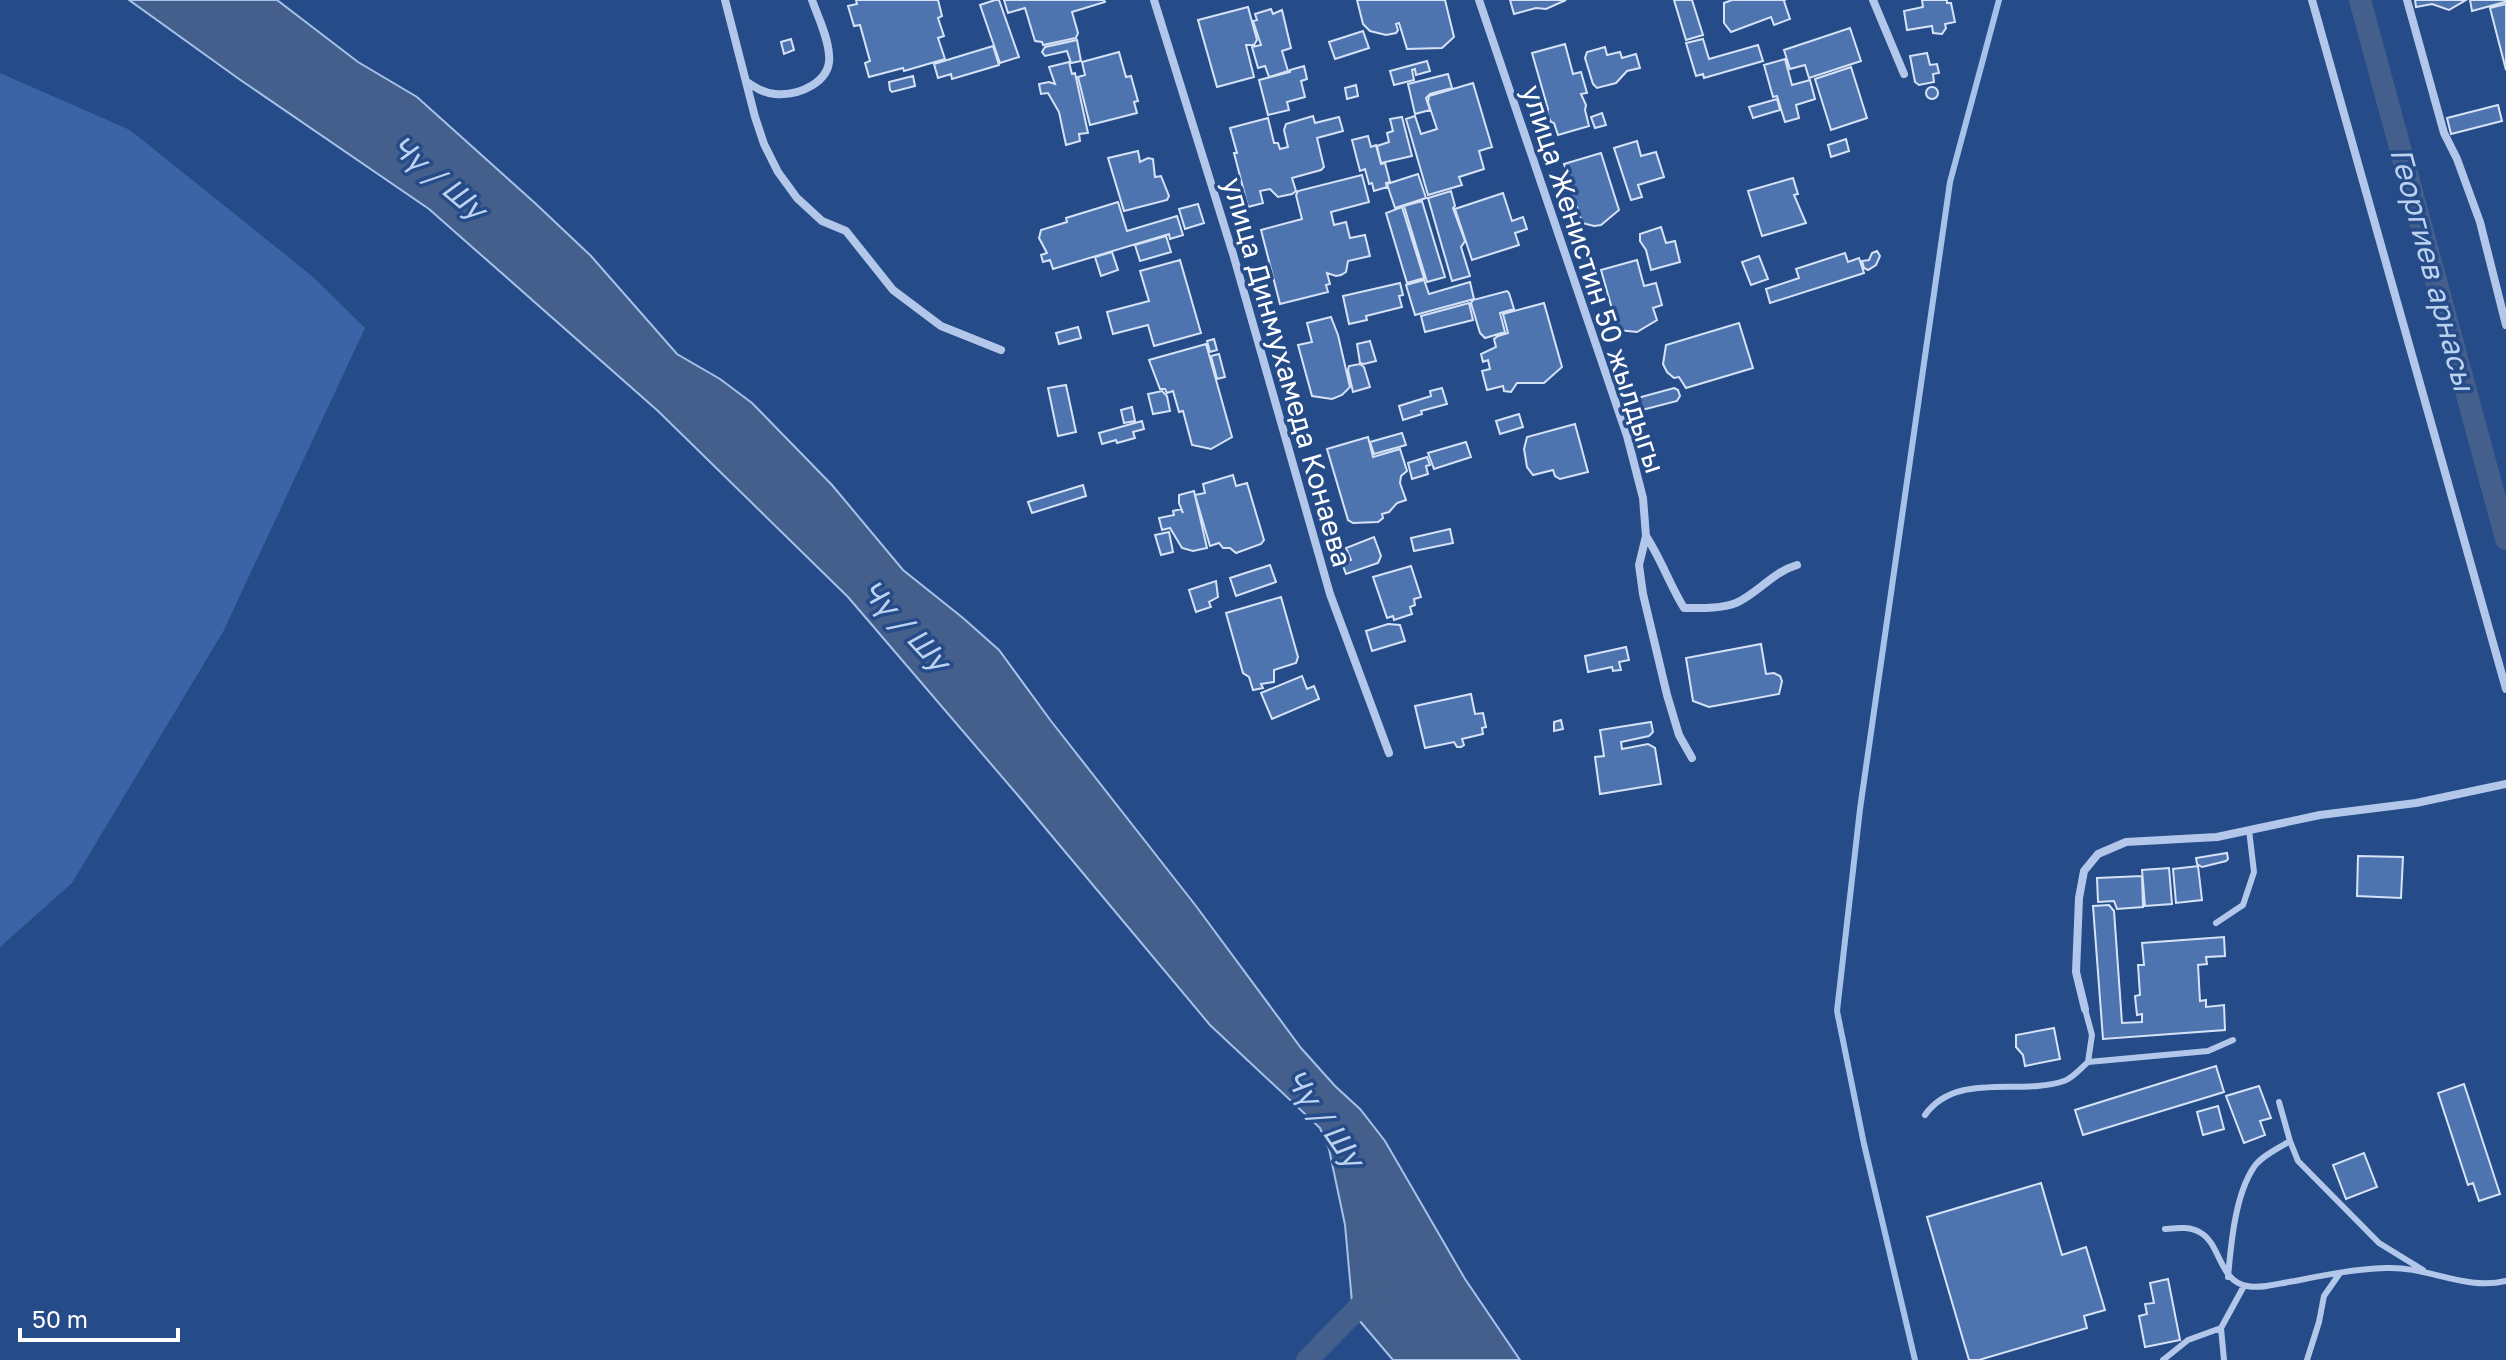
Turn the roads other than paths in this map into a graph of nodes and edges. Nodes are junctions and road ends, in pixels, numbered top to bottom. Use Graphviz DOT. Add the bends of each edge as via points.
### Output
graph roads {
  1 [pos="725,0"];
  2 [pos="812,0"];
  3 [pos="1154,0"];
  4 [pos="1479,0"];
  5 [pos="1873,0"];
  6 [pos="2312,0"];
  7 [pos="2407,0"];
  8 [pos="1904,74"];
  9 [pos="747,82"];
  10 [pos="2506,325"];
  11 [pos="1001,350"];
  12 [pos="1646,536"];
  13 [pos="1797,565"];
  14 [pos="2506,689"];
  15 [pos="1389,753"];
  16 [pos="1692,758"];
  17 [pos="2506,784"];
  18 [pos="2249,830"];
  19 [pos="2216,923"];
  20 [pos="2085,1009"];
  21 [pos="2233,1040"];
  22 [pos="2088,1062"];
  23 [pos="2279,1102"];
  24 [pos="1925,1115"];
  25 [pos="2290,1141"];
  26 [pos="2165,1229"];
  27 [pos="2426,1272"];
  28 [pos="2340,1273"];
  29 [pos="2228,1277"];
  30 [pos="2506,1281"];
  31 [pos="2244,1286"];
  32 [pos="2221,1328"];
  33 [pos="2163,1360"];
  34 [pos="2224,1360"];
  35 [pos="2307,1360"];
  1 -- 9 [label="street"];
  2 -- 9 [label="street" via="829,55 828,70 819,82 777,94"];
  3 -- 15 [label="street, улица Динмухамеда Конаева" via="1330,594"];
  4 -- 12 [label="street, улица Женистин 50 жылдыгы" via="1627,436 1643,498"];
  5 -- 8 [label="street"];
  6 -- 14 [label="street"];
  7 -- 10 [label="street" via="2444,133 2480,222"];
  9 -- 11 [label="street" via="764,144 797,198 822,221 846,231 893,290 941,326"];
  12 -- 13 [label="street" via="1684,608 1735,603"];
  12 -- 16 [label="street, улица Женистин 50 жылдыгы" via="1639,565 1643,594 1675,722"];
  17 -- 18 [label="street"];
  18 -- 19 [label="lane" via="2254,872 2243,905"];
  18 -- 20 [label="street" via="2126,842 2098,854 2084,871 2079,898 2076,972"];
  20 -- 22 [label="lane" via="2092,1035"];
  21 -- 22 [label="lane" via="2208,1051"];
  22 -- 24 [label="lane" via="2066,1080 1956,1092 1934,1102"];
  23 -- 25 [label="lane"];
  25 -- 27 [label="lane" via="2298,1161 2379,1243"];
  25 -- 29 [label="lane" via="2255,1165 2244,1189"];
  26 -- 29 [label="lane" via="2202,1233"];
  27 -- 28 [label="lane" via="2388,1267"];
  27 -- 30 [label="lane" via="2490,1285"];
  28 -- 31 [label="lane"];
  28 -- 35 [label="lane" via="2324,1296"];
  29 -- 31 [label="lane"];
  31 -- 32 [label="lane"];
  32 -- 33 [label="lane" via="2188,1340"];
  32 -- 34 [label="lane"];
}
